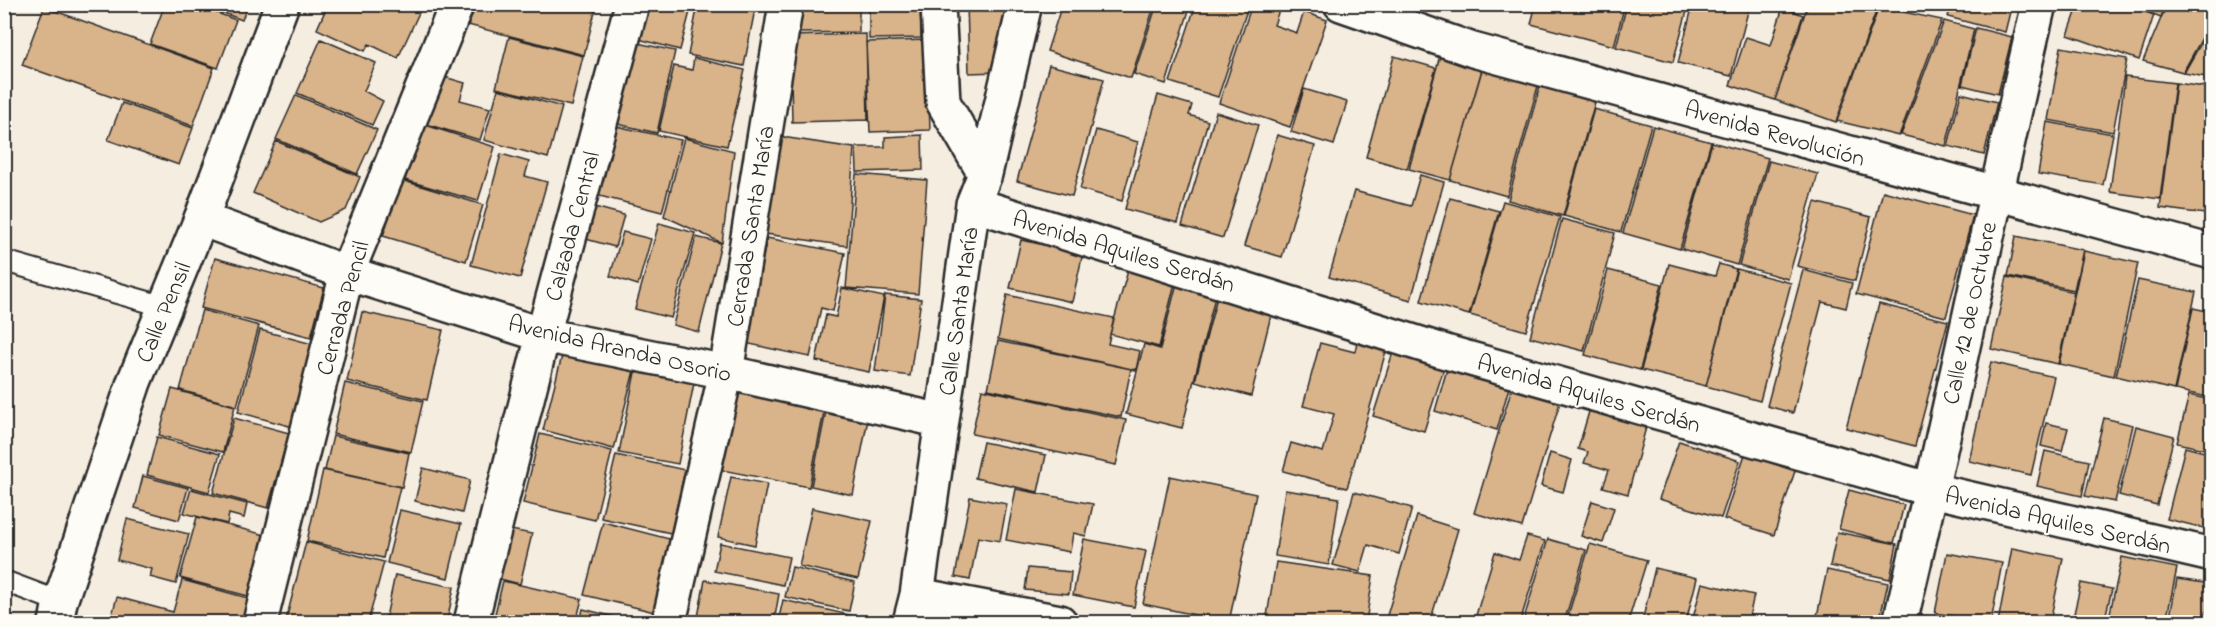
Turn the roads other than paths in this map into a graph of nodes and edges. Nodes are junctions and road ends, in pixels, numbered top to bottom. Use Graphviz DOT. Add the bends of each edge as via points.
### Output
graph roads {
  1 [pos="282,4"];
  2 [pos="458,4"];
  3 [pos="632,4"];
  4 [pos="786,4"];
  5 [pos="938,4"];
  6 [pos="1025,4"];
  7 [pos="1341,4"];
  8 [pos="2039,4"];
  9 [pos="986,174"];
  10 [pos="1994,194"];
  11 [pos="974,204"];
  12 [pos="201,219"];
  13 [pos="2211,252"];
  14 [pos="4,261"];
  15 [pos="347,273"];
  16 [pos="166,307"];
  17 [pos="543,335"];
  18 [pos="726,372"];
  19 [pos="942,421"];
  20 [pos="1932,490"];
  21 [pos="2211,555"];
  22 [pos="4,581"];
  23 [pos="914,609"];
  24 [pos="58,612"];
  25 [pos="260,622"];
  26 [pos="471,622"];
  27 [pos="669,622"];
  28 [pos="1060,622"];
  29 [pos="1900,622"];
  1 -- 12 [label="street, Calle Pensil"];
  2 -- 15 [label="street, Cerrada Pencil"];
  3 -- 17 [label="street, Calzada Central"];
  4 -- 18 [label="street, Cerrada Santa María"];
  5 -- 9 [label="street" via="943,102"];
  6 -- 9 [label="street, Calle Santa María"];
  7 -- 10 [label="street, Avenida Revolución" via="1473,50"];
  8 -- 10 [label="street, Calle 12 de Octubre"];
  9 -- 11 [label="street, Calle Santa María"];
  10 -- 13 [label="street, Avenida Revolución"];
  10 -- 20 [label="street, Calle 12 de Octubre"];
  11 -- 19 [label="street, Calle Santa María"];
  11 -- 20 [label="street, Avenida Aquiles Serdán" via="1446,352"];
  12 -- 15 [label="street, Avenida Aranda Osorio"];
  12 -- 16 [label="street, Calle Pensil"];
  14 -- 16 [label="lane"];
  15 -- 17 [label="street, Avenida Aranda Osorio"];
  15 -- 25 [label="street, Cerrada Pencil"];
  16 -- 24 [label="street, Calle Pensil" via="134,382"];
  17 -- 18 [label="street, Avenida Aranda Osorio"];
  17 -- 26 [label="street, Calzada Central"];
  18 -- 19 [label="street, Avenida Aranda Osorio"];
  18 -- 27 [label="street, Cerrada Santa María"];
  19 -- 23 [label="street, Calle Santa María"];
  20 -- 21 [label="street, Avenida Aquiles Serdán"];
  20 -- 29 [label="street, Calle 12 de Octubre"];
  22 -- 24 [label="lane"];
  23 -- 28 [label="street"];
}
